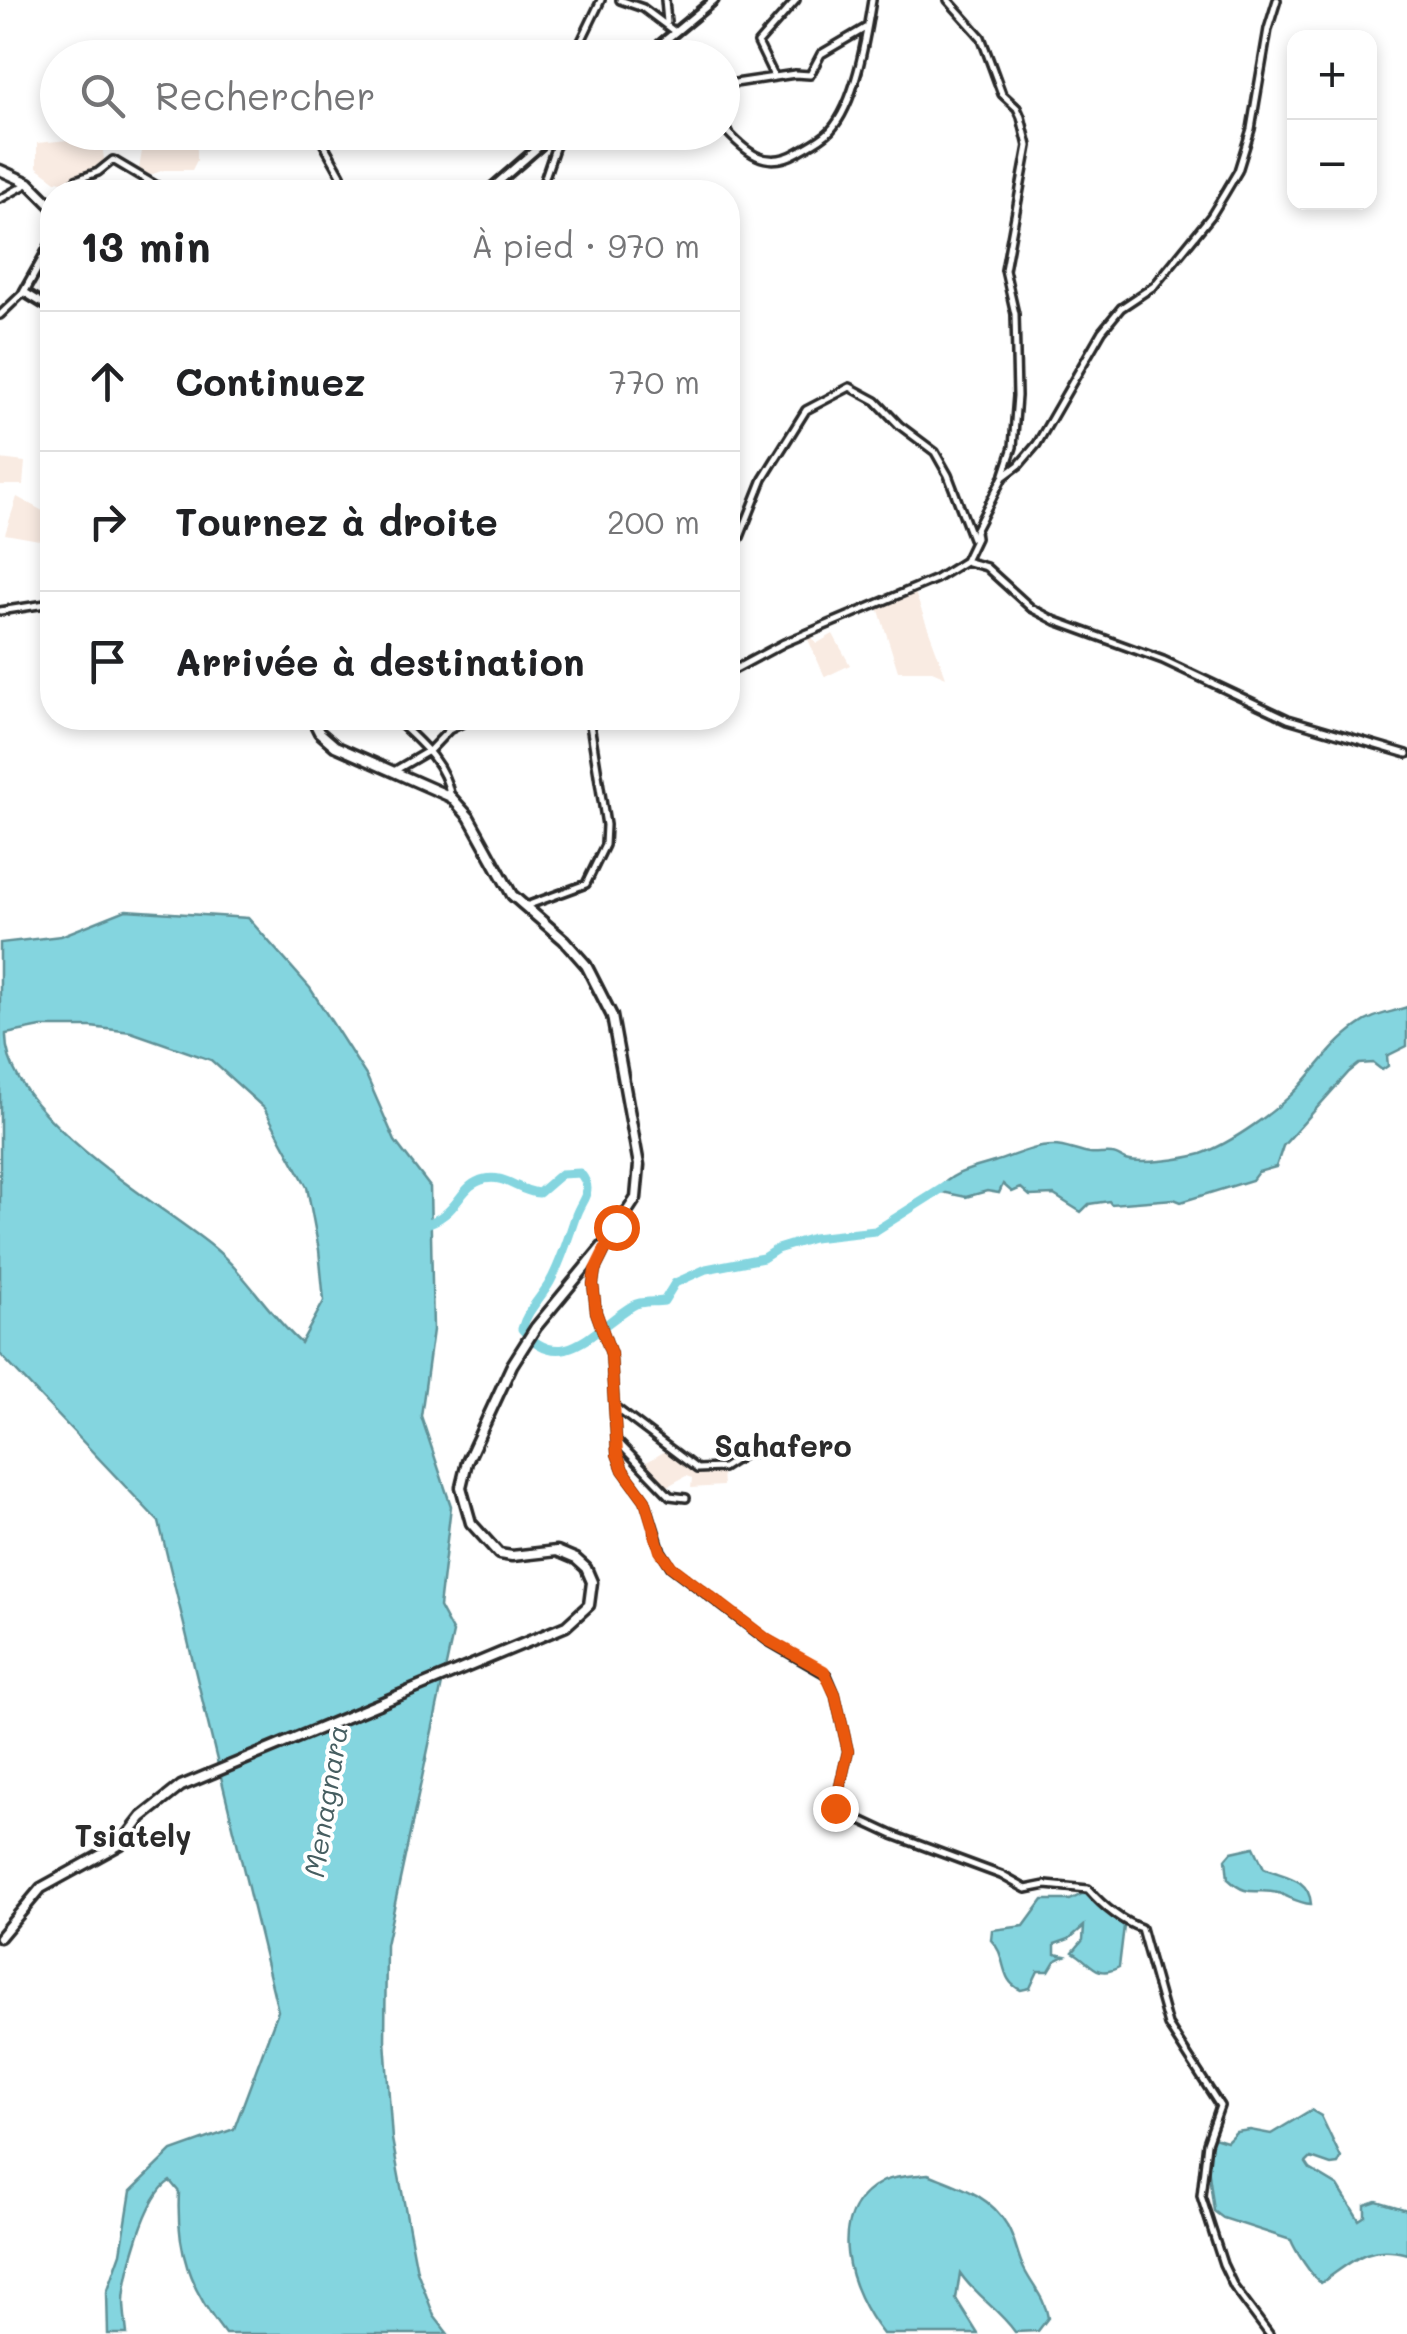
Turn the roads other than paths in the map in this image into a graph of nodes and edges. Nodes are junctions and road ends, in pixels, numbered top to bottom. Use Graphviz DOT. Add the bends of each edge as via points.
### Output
graph roads {
  1 [pos="602,0"];
  2 [pos="620,0"];
  3 [pos="665,0"];
  4 [pos="714,0"];
  5 [pos="796,0"];
  6 [pos="872,0"];
  7 [pos="948,0"];
  8 [pos="1277,0"];
  9 [pos="667,23"];
  10 [pos="867,27"];
  11 [pos="675,32"];
  12 [pos="582,40"];
  13 [pos="665,40"];
  14 [pos="774,76"];
  15 [pos="740,82"];
  16 [pos="740,145"];
  17 [pos="327,150"];
  18 [pos="534,150"];
  19 [pos="554,150"];
  20 [pos="0,170"];
  21 [pos="76,180"];
  22 [pos="147,180"];
  23 [pos="340,180"];
  24 [pos="500,180"];
  25 [pos="544,180"];
  26 [pos="29,184"];
  27 [pos="40,195"];
  28 [pos="0,199"];
  29 [pos="40,263"];
  30 [pos="24,292"];
  31 [pos="40,302"];
  32 [pos="0,315"];
  33 [pos="1002,477"];
  34 [pos="740,537"];
  35 [pos="976,538"];
  36 [pos="965,562"];
  37 [pos="40,605"];
  38 [pos="0,610"];
  39 [pos="740,667"];
  40 [pos="320,730"];
  41 [pos="408,730"];
  42 [pos="449,730"];
  43 [pos="590,730"];
  44 [pos="430,750"];
  45 [pos="1407,754"];
  46 [pos="392,773"];
  47 [pos="451,797"];
  48 [pos="524,908"];
  49 [pos="611,1236"];
  50 [pos="615,1407"];
  51 [pos="617,1441"];
  52 [pos="761,1452"];
  53 [pos="686,1498"];
  54 [pos="0,1937"];
  55 [pos="1270,2334"];
  1 -- 12 [label="street"];
  2 -- 9 [label="street"];
  3 -- 9 [label="street"];
  4 -- 11 [label="street"];
  5 -- 14 [label="street" via="758,43"];
  6 -- 10 [label="street"];
  7 -- 33 [label="street" via="981,37 1002,94 1021,117 1028,146 1005,270 1015,314 1017,396 1013,446"];
  8 -- 33 [label="street" via="1251,129 1232,182 1154,286 1102,331 1037,444"];
  9 -- 11 [label="street"];
  10 -- 14 [label="street" via="822,54 810,75"];
  10 -- 16 [label="street" via="862,60 836,122 818,140 780,162 762,160"];
  11 -- 13 [label="street"];
  14 -- 15 [label="street"];
  17 -- 23 [label="street"];
  18 -- 24 [label="street"];
  19 -- 25 [label="street"];
  20 -- 26 [label="main road"];
  21 -- 22 [label="street" via="113,160"];
  26 -- 27 [label="main road"];
  26 -- 28 [label="street"];
  29 -- 30 [label="street"];
  30 -- 31 [label="street"];
  30 -- 32 [label="street"];
  33 -- 35 [label="street"];
  34 -- 35 [label="street" via="762,479 806,410 850,387 935,452"];
  35 -- 36 [label="street"];
  36 -- 39 [label="street"];
  36 -- 45 [label="street" via="986,567 1030,608 1056,621 1162,660 1288,720"];
  37 -- 38 [label="street"];
  40 -- 46 [label="main road" via="329,742"];
  41 -- 44 [label="street"];
  42 -- 44 [label="street"];
  43 -- 48 [label="street" via="606,845 586,884"];
  44 -- 46 [label="street"];
  44 -- 47 [label="street"];
  46 -- 47 [label="main road"];
  47 -- 48 [label="main road"];
  48 -- 49 [label="main road" via="586,965 612,1016 640,1165 636,1198"];
  49 -- 50 [label="street" via="593,1284 611,1354"];
  49 -- 54 [label="main road" via="512,1364 461,1487 472,1522 499,1554 557,1551 576,1558 592,1582 589,1604 566,1626 181,1786 142,1817 122,1844 41,1888"];
  50 -- 51 [label="street"];
  50 -- 52 [label="street" via="698,1469 723,1468"];
  51 -- 53 [label="street" via="670,1496"];
  51 -- 55 [label="street" via="623,1470 645,1500 660,1551 672,1567 768,1640 826,1674 848,1751 835,1808 1026,1889 1088,1889 1141,1928 1168,2025 1220,2106 1201,2196 1234,2287"];
}
